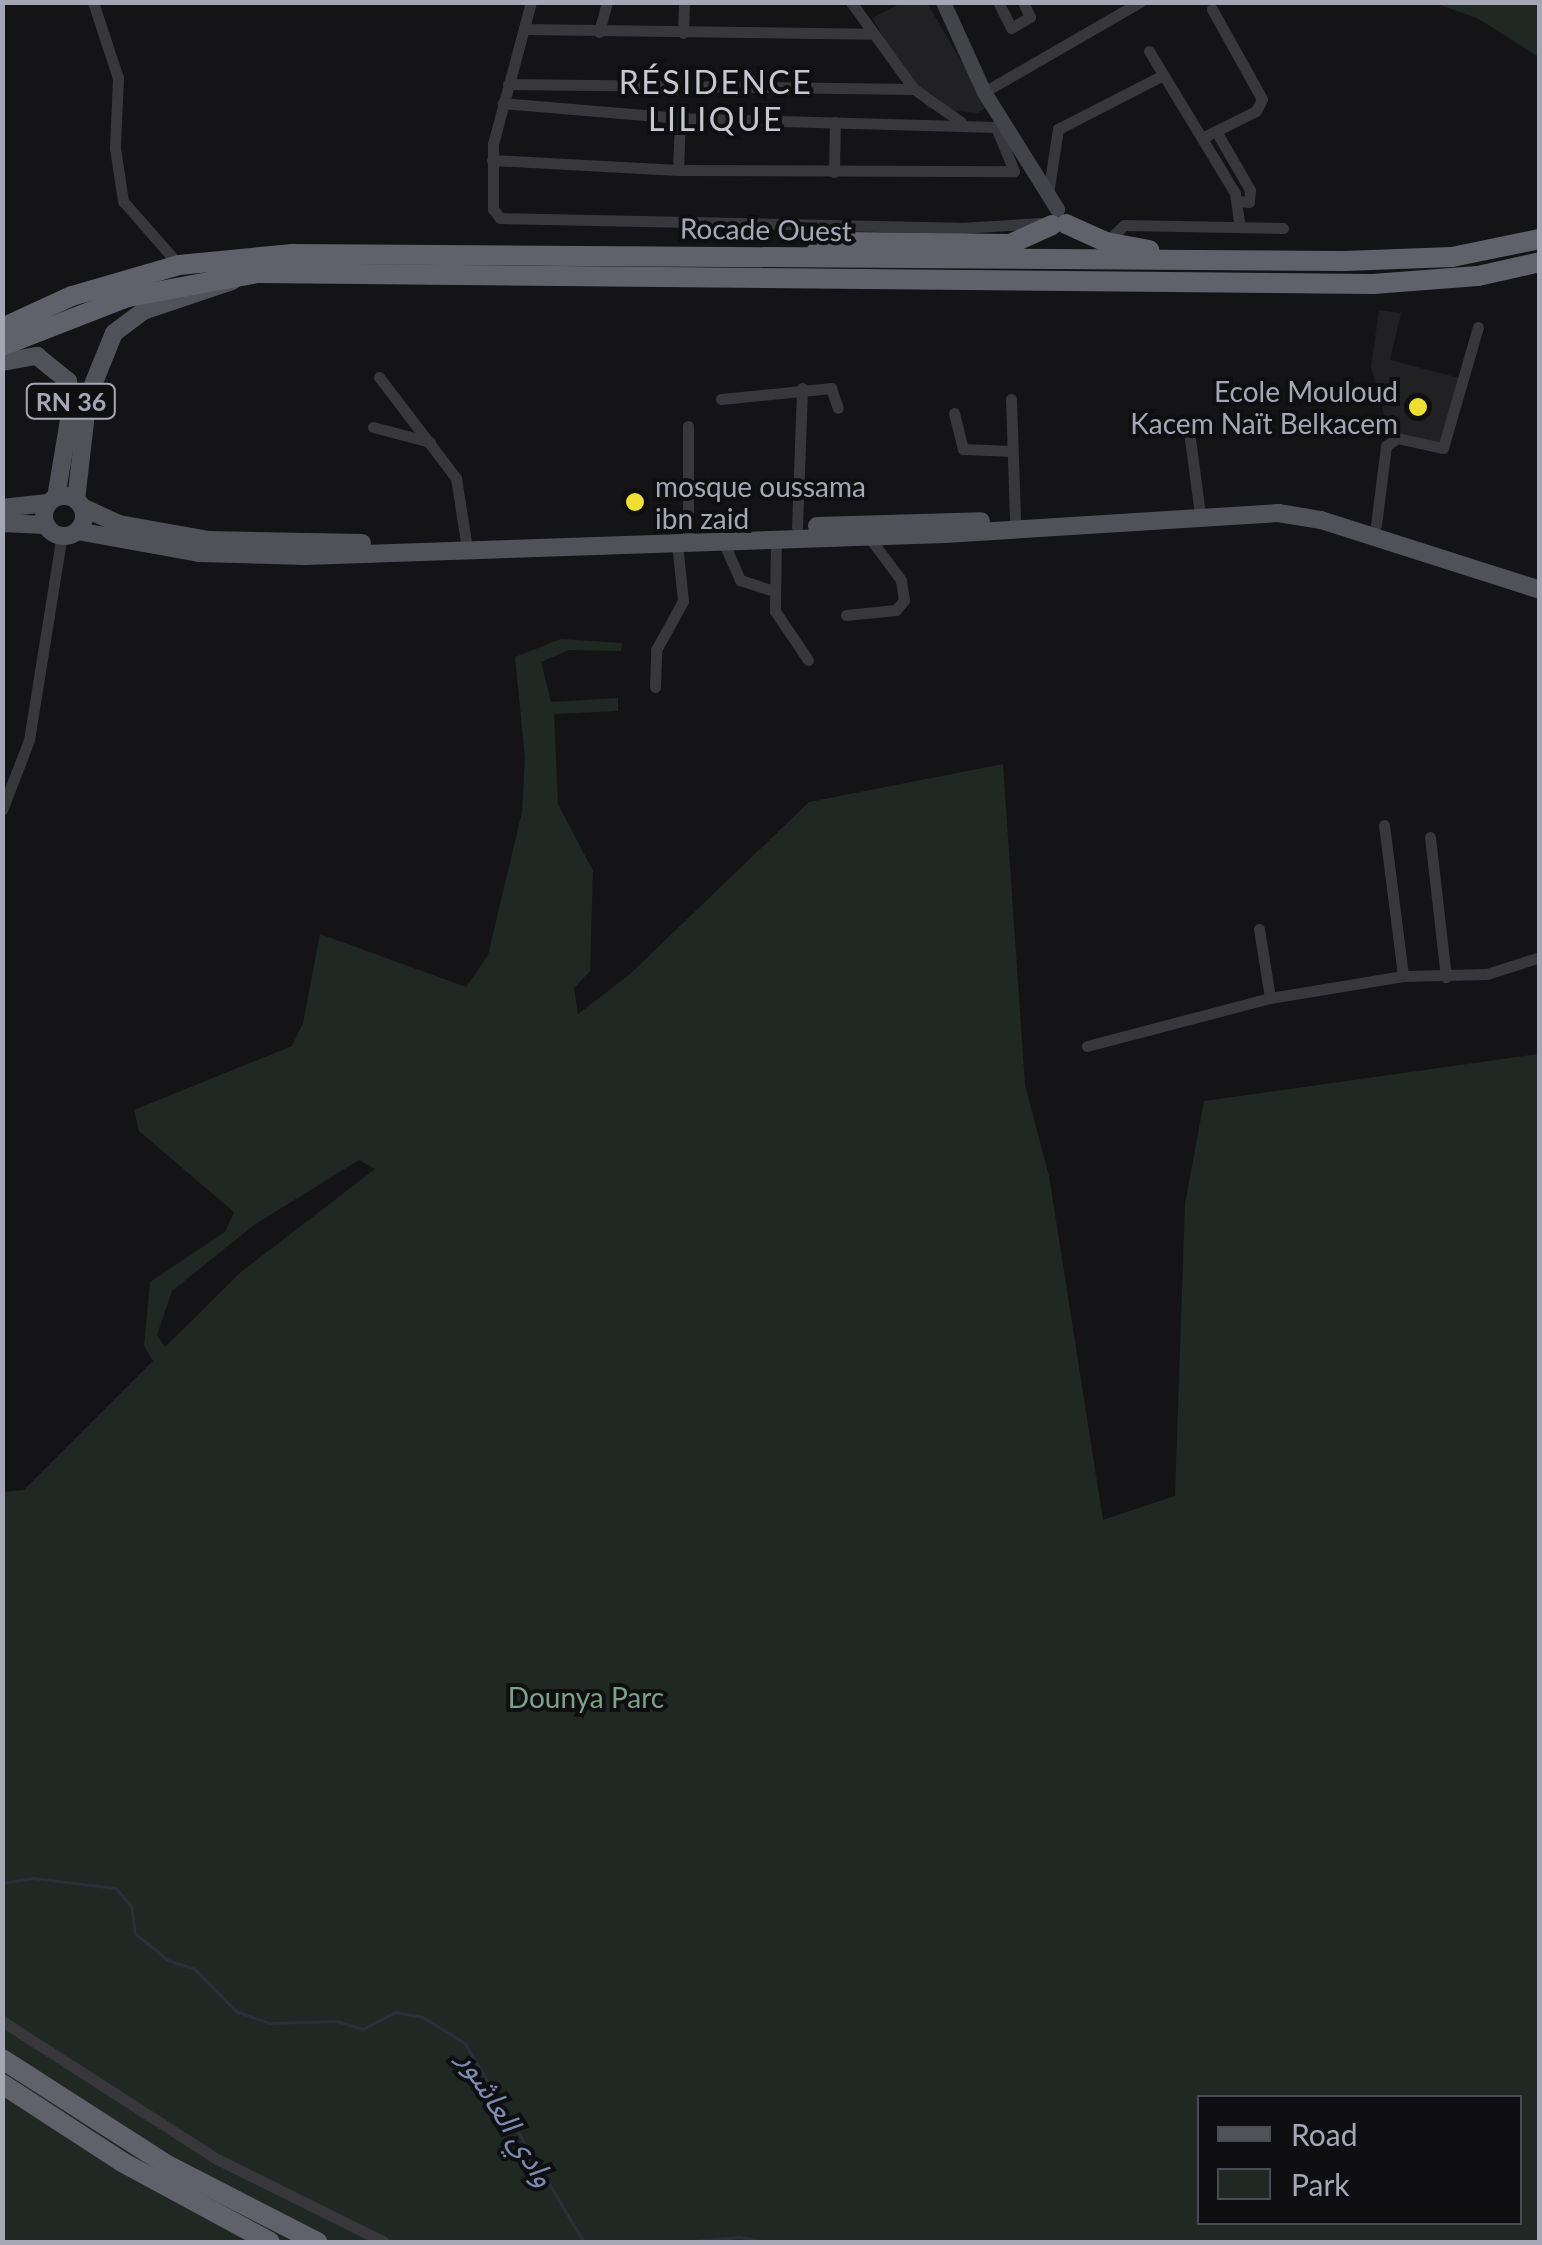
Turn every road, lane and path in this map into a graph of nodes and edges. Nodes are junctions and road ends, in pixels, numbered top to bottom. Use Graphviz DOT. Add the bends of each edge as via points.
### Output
graph roads {
  1 [pos="93,2"];
  2 [pos="531,2"];
  3 [pos="608,2"];
  4 [pos="684,2"];
  5 [pos="851,2"];
  6 [pos="943,2"];
  7 [pos="998,2"];
  8 [pos="1022,2"];
  9 [pos="1108,2"];
  10 [pos="1140,2"];
  11 [pos="1212,9"];
  12 [pos="1120,10"];
  13 [pos="524,28"];
  14 [pos="599,32"];
  15 [pos="684,32"];
  16 [pos="869,34"];
  17 [pos="1148,51"];
  18 [pos="1163,74"];
  19 [pos="508,84"];
  20 [pos="914,90"];
  21 [pos="984,92"];
  22 [pos="503,103"];
  23 [pos="680,118"];
  24 [pos="835,122"];
  25 [pos="970,126"];
  26 [pos="1216,131"];
  27 [pos="1202,138"];
  28 [pos="492,160"];
  29 [pos="678,170"];
  30 [pos="834,172"];
  31 [pos="1238,201"];
  32 [pos="1055,215"];
  33 [pos="1240,228"];
  34 [pos="1283,228"];
  35 [pos="1540,238"];
  36 [pos="1106,242"];
  37 [pos="810,255"];
  38 [pos="1344,261"];
  39 [pos="1540,262"];
  40 [pos="179,265"];
  41 [pos="238,275"];
  42 [pos="40,309"];
  43 [pos="2,318"];
  44 [pos="1478,327"];
  45 [pos="2,328"];
  46 [pos="2,346"];
  47 [pos="2,362"];
  48 [pos="380,377"];
  49 [pos="802,388"];
  50 [pos="721,399"];
  51 [pos="1011,399"];
  52 [pos="838,408"];
  53 [pos="954,413"];
  54 [pos="688,426"];
  55 [pos="373,428"];
  56 [pos="1189,431"];
  57 [pos="430,442"];
  58 [pos="1012,451"];
  59 [pos="52,501"];
  60 [pos="79,504"];
  61 [pos="1200,507"];
  62 [pos="2,508"];
  63 [pos="1015,520"];
  64 [pos="2,523"];
  65 [pos="1376,525"];
  66 [pos="797,527"];
  67 [pos="62,530"];
  68 [pos="869,537"];
  69 [pos="683,539"];
  70 [pos="776,539"];
  71 [pos="652,540"];
  72 [pos="723,541"];
  73 [pos="466,542"];
  74 [pos="1540,580"];
  75 [pos="771,590"];
  76 [pos="1540,590"];
  77 [pos="846,614"];
  78 [pos="808,660"];
  79 [pos="656,688"];
  80 [pos="2,810"];
  81 [pos="1384,826"];
  82 [pos="1430,837"];
  83 [pos="1260,928"];
  84 [pos="1540,957"];
  85 [pos="1404,976"];
  86 [pos="1446,977"];
  87 [pos="1270,998"];
  88 [pos="1087,1046"];
  89 [pos="2,2022"];
  90 [pos="2,2059"];
  91 [pos="2,2084"];
  92 [pos="270,2242"];
  93 [pos="317,2242"];
  94 [pos="384,2242"];
  1 -- 40 [label="street" via="118,78 115,148 123,201"];
  2 -- 13 [label="street"];
  3 -- 14 [label="street"];
  4 -- 15 [label="street"];
  5 -- 16 [label="street"];
  6 -- 21 [label="street"];
  7 -- 8 [label="street" via="1011,28 1030,17"];
  9 -- 12 [label="street"];
  10 -- 12 [label="street"];
  11 -- 26 [label="street" via="1262,100 1256,111"];
  12 -- 21 [label="street"];
  13 -- 14 [label="street"];
  13 -- 19 [label="street"];
  14 -- 15 [label="street"];
  15 -- 16 [label="street"];
  16 -- 20 [label="street"];
  17 -- 18 [label="street"];
  18 -- 27 [label="street"];
  18 -- 32 [label="street" via="1058,129"];
  19 -- 20 [label="street"];
  19 -- 22 [label="street"];
  20 -- 25 [label="street"];
  21 -- 32 [label="street"];
  22 -- 23 [label="street"];
  22 -- 28 [label="street"];
  23 -- 24 [label="street"];
  23 -- 29 [label="street"];
  24 -- 25 [label="street"];
  24 -- 30 [label="street"];
  25 -- 30 [label="street" via="996,127 1014,171"];
  26 -- 27 [label="street"];
  26 -- 31 [label="street" via="1250,190 1249,202"];
  27 -- 31 [label="street"];
  28 -- 29 [label="street"];
  28 -- 32 [label="street" via="493,209 504,219 960,228"];
  29 -- 30 [label="street"];
  31 -- 33 [label="street"];
  32 -- 36 [label="highway"];
  32 -- 37 [label="highway" via="1018,243 846,242"];
  33 -- 34 [label="street"];
  33 -- 36 [label="street" via="1124,224"];
  35 -- 38 [label="highway, Rocade Ouest" via="1452,257"];
  36 -- 38 [label="highway" via="1142,250 1310,248"];
  37 -- 38 [label="highway, Rocade Ouest"];
  37 -- 40 [label="highway, Rocade Ouest" via="340,254"];
  39 -- 41 [label="highway, Rocade Ouest" via="1478,276 1373,284 634,273"];
  40 -- 42 [label="highway, Rocade Ouest"];
  41 -- 46 [label="highway, Rocade Ouest" via="128,298"];
  41 -- 60 [label="main road" via="210,293 142,311 114,333 88,397"];
  42 -- 43 [label="highway"];
  42 -- 45 [label="highway, Rocade Ouest"];
  44 -- 65 [label="street" via="1445,446 1435,450 1397,438 1388,443"];
  47 -- 59 [label="main road, RN 36" via="37,356 68,381 71,408"];
  48 -- 57 [label="street"];
  49 -- 50 [label="street"];
  49 -- 52 [label="street" via="833,389"];
  49 -- 66 [label="street"];
  51 -- 58 [label="street"];
  53 -- 58 [label="street" via="964,449"];
  54 -- 69 [label="street"];
  55 -- 57 [label="street"];
  56 -- 61 [label="street"];
  57 -- 73 [label="street" via="456,478"];
  58 -- 63 [label="street"];
  59 -- 60 [label="main road"];
  59 -- 62 [label="main road"];
  59 -- 67 [label="main road"];
  60 -- 67 [label="main road"];
  60 -- 73 [label="main road" via="118,524 208,540"];
  61 -- 63 [label="main road"];
  61 -- 65 [label="main road" via="1291,504"];
  63 -- 66 [label="main road"];
  64 -- 67 [label="main road"];
  65 -- 74 [label="main road"];
  66 -- 69 [label="main road"];
  67 -- 71 [label="main road" via="199,553 306,556"];
  67 -- 80 [label="street" via="29,740"];
  68 -- 70 [label="main road"];
  68 -- 76 [label="main road" via="1278,513 1340,526"];
  68 -- 77 [label="street" via="901,580 904,600 896,610"];
  69 -- 71 [label="main road"];
  69 -- 72 [label="main road"];
  69 -- 79 [label="street" via="682,600 656,650"];
  70 -- 72 [label="main road"];
  70 -- 75 [label="street"];
  71 -- 73 [label="main road"];
  72 -- 75 [label="street" via="740,580"];
  75 -- 78 [label="street" via="783,631"];
  81 -- 85 [label="street"];
  82 -- 86 [label="street"];
  83 -- 87 [label="street"];
  84 -- 86 [label="street" via="1488,974"];
  85 -- 86 [label="street"];
  85 -- 87 [label="street"];
  87 -- 88 [label="street"];
  89 -- 94 [label="street" via="217,2159"];
  90 -- 93 [label="highway" via="167,2165"];
  91 -- 92 [label="highway" via="122,2162"];
}
